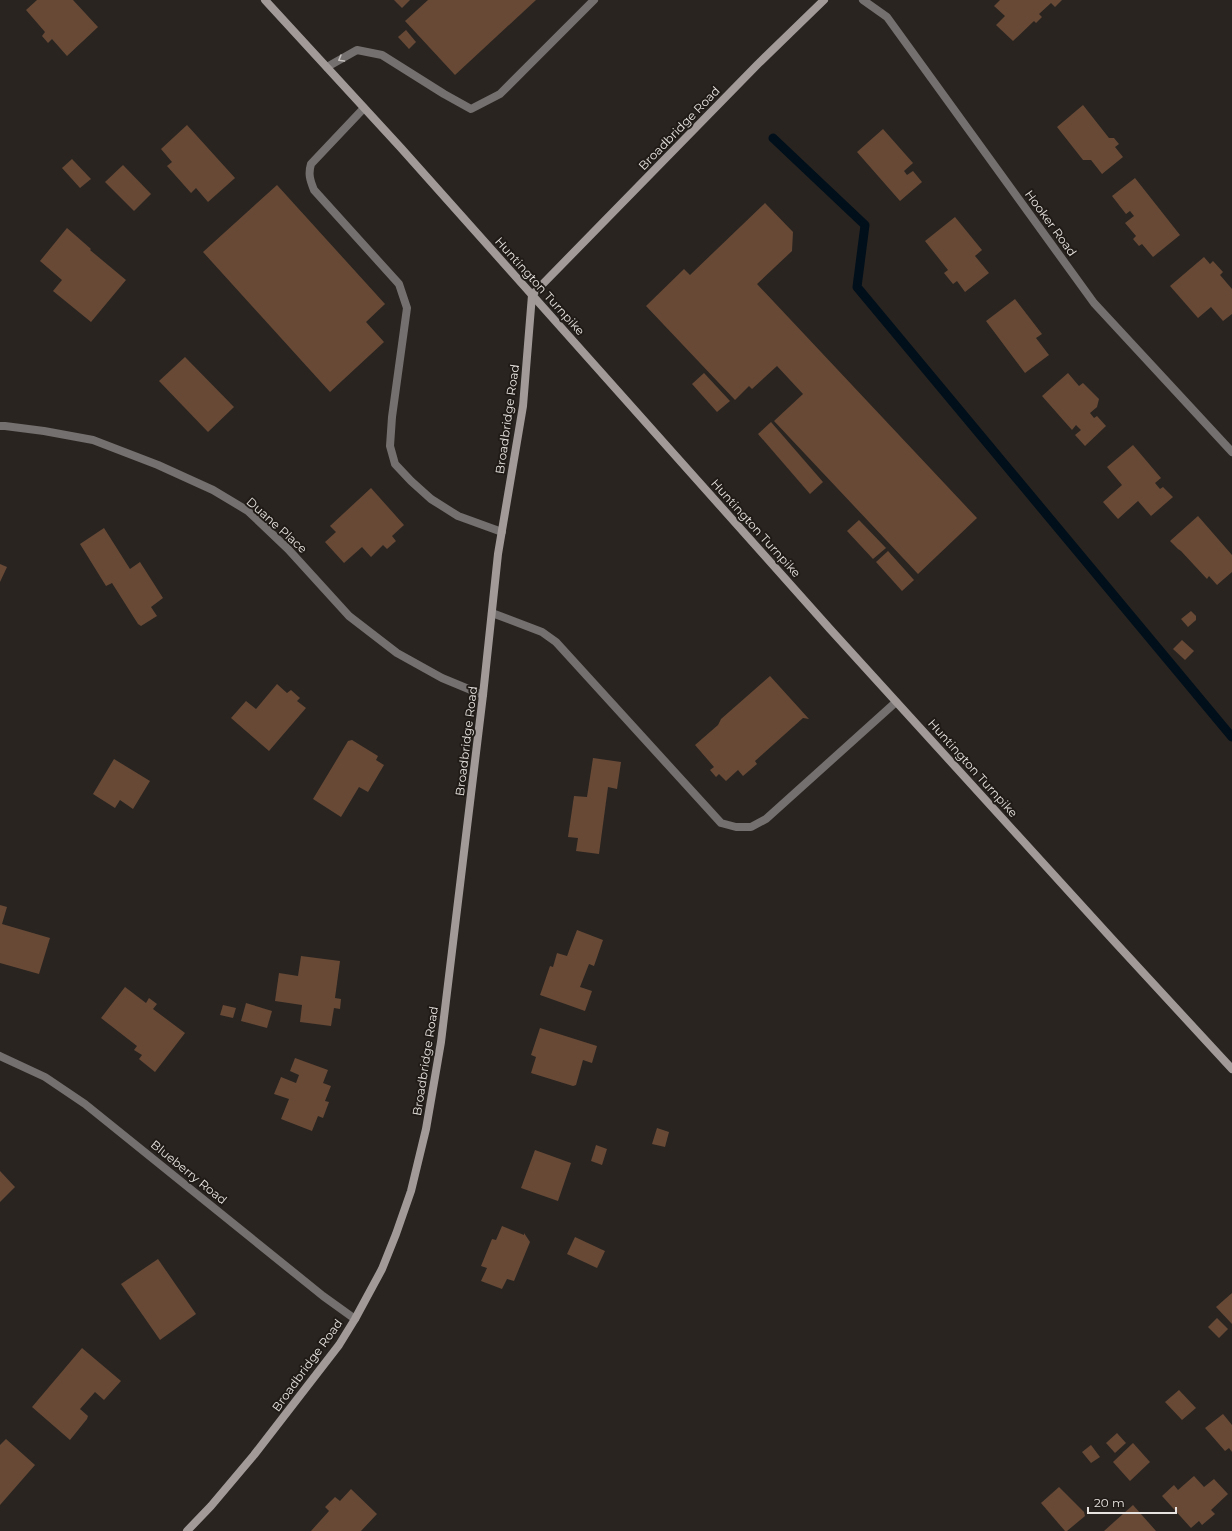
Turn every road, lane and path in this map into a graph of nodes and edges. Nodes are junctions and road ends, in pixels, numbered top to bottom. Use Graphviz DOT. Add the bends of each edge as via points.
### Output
graph roads {
  1 [pos="265,0"];
  2 [pos="594,0"];
  3 [pos="824,0"];
  4 [pos="863,0"];
  5 [pos="327,67"];
  6 [pos="364,108"];
  7 [pos="532,295"];
  8 [pos="0,426"];
  9 [pos="1232,452"];
  10 [pos="502,532"];
  11 [pos="492,613"];
  12 [pos="483,695"];
  13 [pos="896,702"];
  14 [pos="0,1056"];
  15 [pos="1232,1069"];
  16 [pos="355,1319"];
  17 [pos="187,1531"];
  1 -- 5 [label="main road, Huntington Turnpike"];
  2 -- 5 [label="street, one-way" via="500,94 471,109 382,55 357,50"];
  3 -- 7 [label="main road, Broadbridge Road"];
  4 -- 9 [label="street, Hooker Road" via="887,17 1094,303"];
  5 -- 6 [label="main road, Huntington Turnpike"];
  6 -- 7 [label="main road, Huntington Turnpike"];
  6 -- 10 [label="street" via="311,164 309,172 314,190 398,284 407,308 392,417 390,446 395,464 431,499 458,516"];
  7 -- 10 [label="main road, Broadbridge Road" via="523,406"];
  7 -- 13 [label="main road, Huntington Turnpike"];
  8 -- 12 [label="street, Duane Place" via="93,440 213,490 248,511 288,549 349,616 397,653 442,678"];
  10 -- 11 [label="main road, Broadbridge Road"];
  11 -- 12 [label="main road, Broadbridge Road"];
  11 -- 13 [label="street" via="542,632 556,642 721,823 736,827 751,827 766,819"];
  12 -- 16 [label="main road, Broadbridge Road" via="441,1042 426,1129 411,1190 396,1234 382,1269"];
  13 -- 15 [label="main road, Huntington Turnpike"];
  14 -- 16 [label="street, Blueberry Road" via="44,1077 85,1104"];
  16 -- 17 [label="main road, Broadbridge Road" via="339,1345 254,1455"];
}
